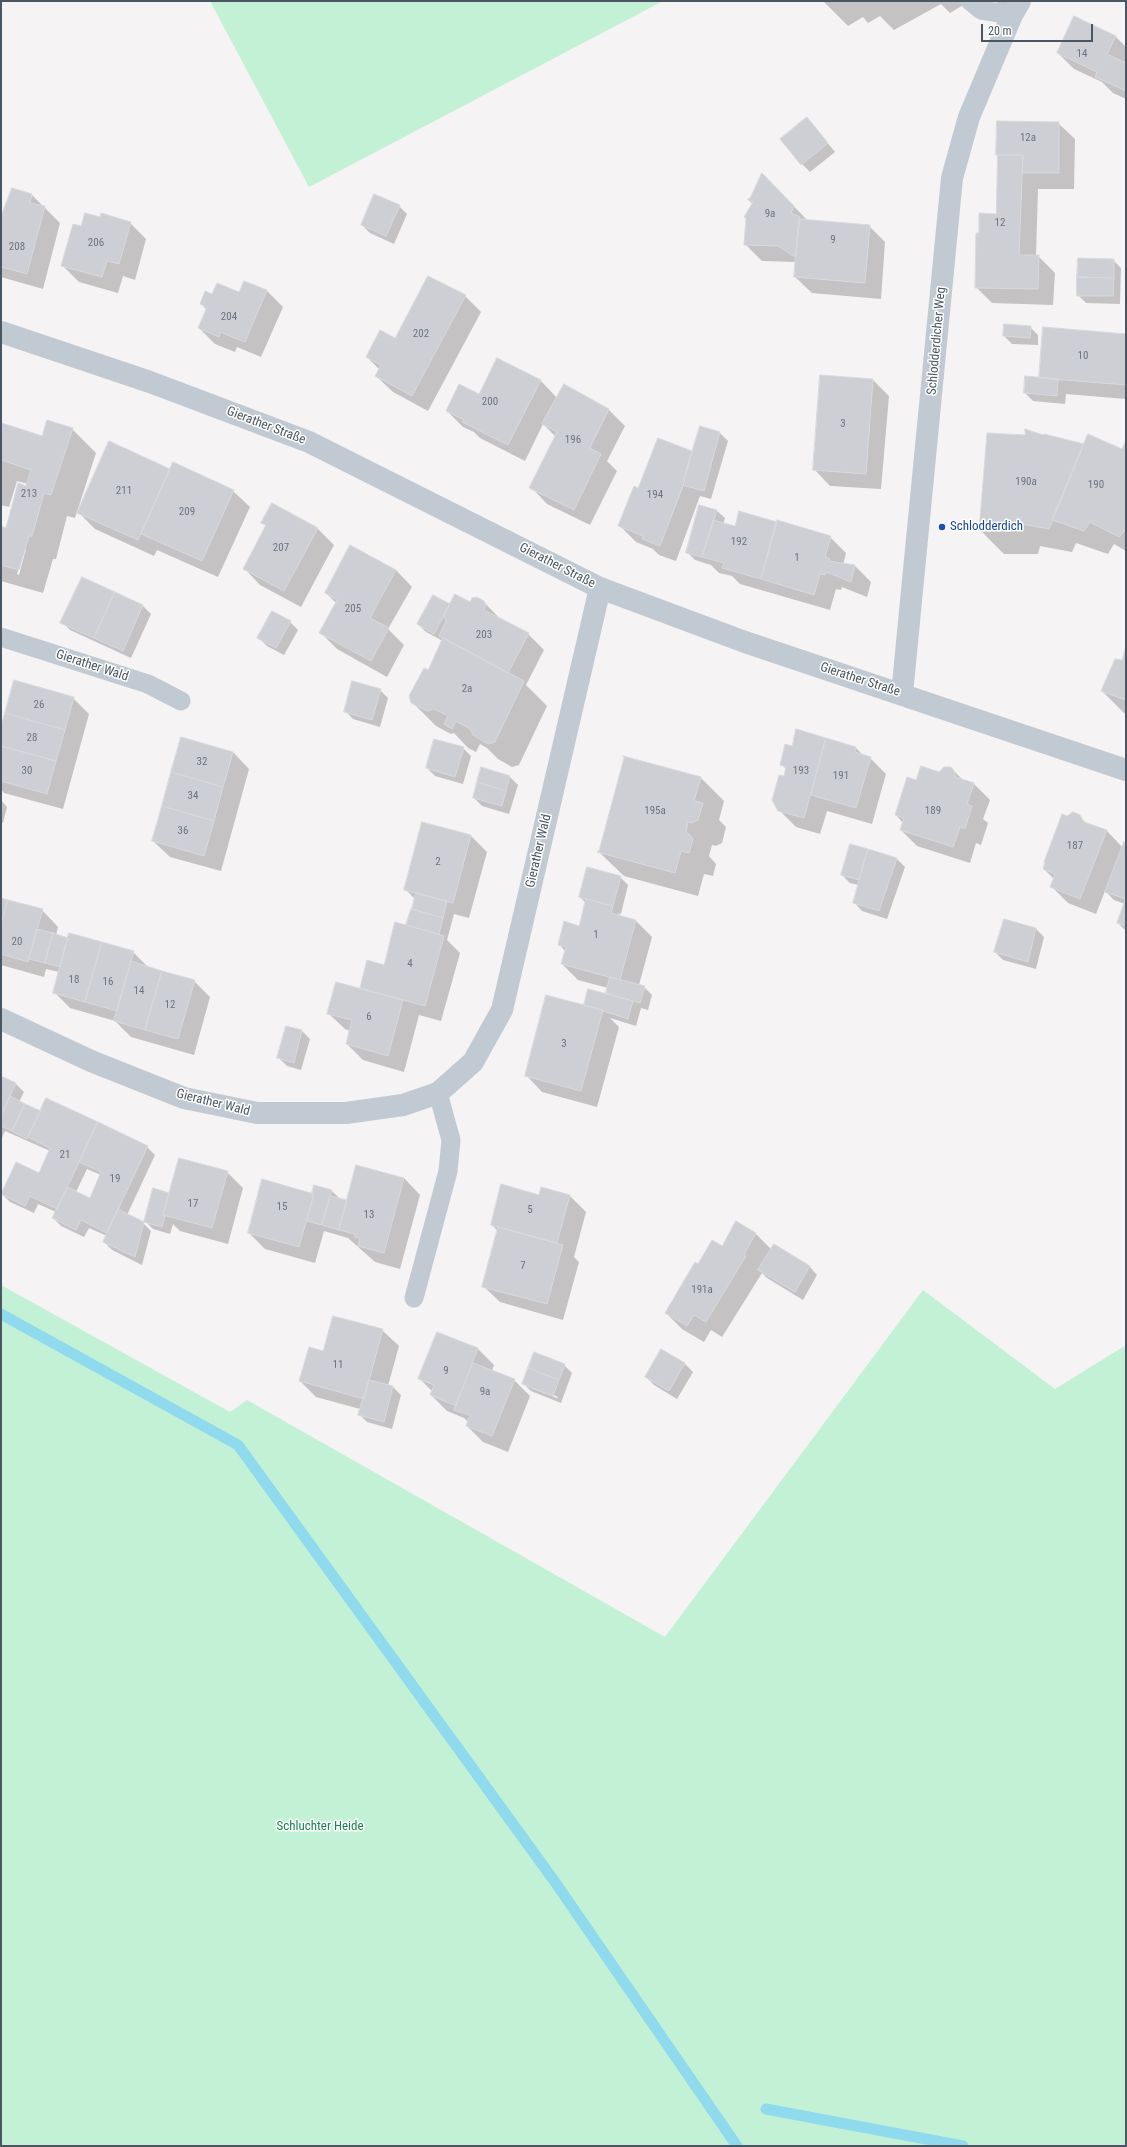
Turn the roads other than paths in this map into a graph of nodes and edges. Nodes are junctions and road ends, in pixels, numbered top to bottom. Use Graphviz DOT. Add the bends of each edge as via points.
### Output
graph roads {
  1 [pos="970,1"];
  2 [pos="1016,8"];
  3 [pos="1,332"];
  4 [pos="600,588"];
  5 [pos="1,637"];
  6 [pos="902,694"];
  7 [pos="181,701"];
  8 [pos="1126,770"];
  9 [pos="1,1019"];
  10 [pos="438,1093"];
  11 [pos="414,1298"];
  1 -- 2 [label="lane" via="981,10"];
  2 -- 6 [label="street, Schlodderdicher Weg" via="969,117 952,178"];
  3 -- 4 [label="street, Gierather Straße" via="150,382 309,442"];
  4 -- 6 [label="street, Gierather Straße" via="745,642"];
  4 -- 10 [label="street, Gierather Wald" via="502,1010 474,1062"];
  5 -- 7 [label="lane, Gierather Wald" via="148,684"];
  6 -- 8 [label="street, Gierather Straße"];
  9 -- 10 [label="street, Gierather Wald" via="184,1098 257,1113 346,1113 403,1105"];
  10 -- 11 [label="lane" via="451,1140 449,1163"];
}
